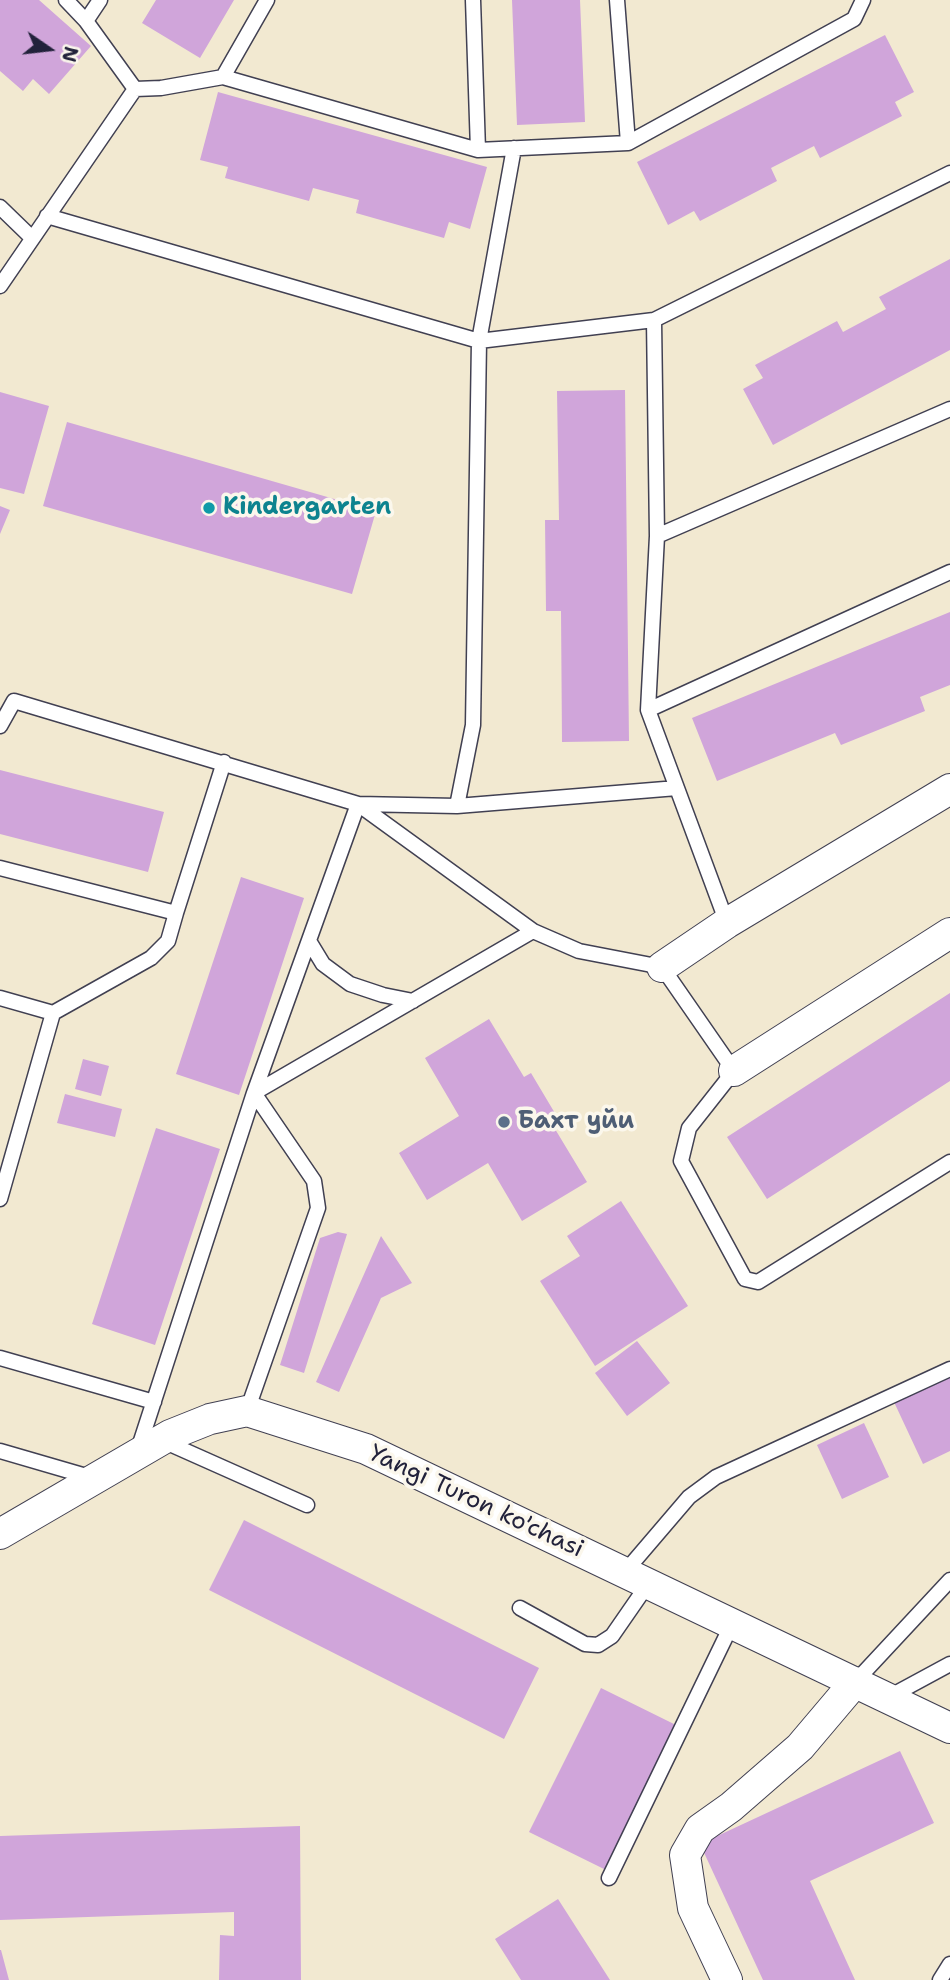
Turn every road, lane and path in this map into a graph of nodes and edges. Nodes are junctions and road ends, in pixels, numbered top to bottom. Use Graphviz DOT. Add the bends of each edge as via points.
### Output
graph roads {
  1 [pos="66,0"];
  2 [pos="100,0"];
  3 [pos="267,0"];
  4 [pos="474,0"];
  5 [pos="617,0"];
  6 [pos="863,0"];
  7 [pos="86,20"];
  8 [pos="223,77"];
  9 [pos="135,89"];
  10 [pos="628,143"];
  11 [pos="514,149"];
  12 [pos="478,150"];
  13 [pos="950,173"];
  14 [pos="0,208"];
  15 [pos="47,216"];
  16 [pos="32,238"];
  17 [pos="0,286"];
  18 [pos="654,320"];
  19 [pos="478,341"];
  20 [pos="950,410"];
  21 [pos="657,536"];
  22 [pos="950,572"];
  23 [pos="7,699"];
  24 [pos="648,710"];
  25 [pos="0,726"];
  26 [pos="224,762"];
  27 [pos="677,788"];
  28 [pos="950,789"];
  29 [pos="358,804"];
  30 [pos="457,806"];
  31 [pos="0,868"];
  32 [pos="176,913"];
  33 [pos="727,923"];
  34 [pos="533,931"];
  35 [pos="950,933"];
  36 [pos="309,941"];
  37 [pos="662,967"];
  38 [pos="0,998"];
  39 [pos="413,1001"];
  40 [pos="53,1013"];
  41 [pos="734,1071"];
  42 [pos="254,1093"];
  43 [pos="950,1162"];
  44 [pos="0,1199"];
  45 [pos="0,1357"];
  46 [pos="950,1369"];
  47 [pos="154,1402"];
  48 [pos="247,1411"];
  49 [pos="149,1447"];
  50 [pos="0,1451"];
  51 [pos="95,1479"];
  52 [pos="307,1505"];
  53 [pos="0,1534"];
  54 [pos="636,1578"];
  55 [pos="950,1580"];
  56 [pos="520,1608"];
  57 [pos="733,1624"];
  58 [pos="950,1664"];
  59 [pos="855,1682"];
  60 [pos="888,1698"];
  61 [pos="950,1728"];
  62 [pos="609,1878"];
  63 [pos="950,1964"];
  64 [pos="727,1980"];
  65 [pos="940,1980"];
  1 -- 7 [label="lane"];
  2 -- 7 [label="lane"];
  3 -- 8 [label="lane"];
  4 -- 12 [label="lane"];
  5 -- 10 [label="lane"];
  6 -- 10 [label="lane" via="854,19"];
  7 -- 9 [label="lane"];
  8 -- 9 [label="lane"];
  8 -- 12 [label="lane"];
  9 -- 15 [label="lane"];
  10 -- 11 [label="lane"];
  11 -- 12 [label="lane"];
  11 -- 19 [label="lane"];
  13 -- 18 [label="lane"];
  14 -- 16 [label="lane"];
  15 -- 16 [label="lane"];
  15 -- 19 [label="lane"];
  16 -- 17 [label="lane"];
  18 -- 19 [label="lane"];
  18 -- 21 [label="lane"];
  19 -- 30 [label="lane" via="473,725"];
  20 -- 21 [label="lane"];
  21 -- 24 [label="lane"];
  22 -- 24 [label="lane"];
  23 -- 25 [label="lane"];
  23 -- 26 [label="lane"];
  24 -- 27 [label="lane"];
  26 -- 29 [label="lane"];
  26 -- 32 [label="lane"];
  27 -- 30 [label="lane"];
  27 -- 33 [label="lane"];
  28 -- 33 [label="street"];
  29 -- 30 [label="lane"];
  29 -- 34 [label="lane"];
  29 -- 36 [label="lane"];
  31 -- 32 [label="lane"];
  32 -- 40 [label="lane" via="168,941 150,958"];
  33 -- 37 [label="street"];
  34 -- 37 [label="lane" via="579,951"];
  34 -- 39 [label="lane"];
  35 -- 41 [label="street"];
  36 -- 39 [label="lane" via="323,964 351,984"];
  36 -- 42 [label="lane"];
  37 -- 41 [label="lane"];
  38 -- 40 [label="lane"];
  39 -- 42 [label="lane"];
  40 -- 44 [label="lane"];
  41 -- 43 [label="lane" via="689,1128 681,1161 745,1279 758,1282"];
  42 -- 47 [label="lane"];
  42 -- 48 [label="lane" via="314,1181 318,1208"];
  45 -- 47 [label="lane"];
  46 -- 54 [label="lane" via="716,1477 689,1497"];
  47 -- 49 [label="lane"];
  48 -- 49 [label="street, Yangi Turon ko'chasi" via="210,1419"];
  48 -- 54 [label="street, Yangi Turon ko'chasi" via="366,1449"];
  49 -- 51 [label="street, Yangi Turon ko'chasi"];
  49 -- 52 [label="lane"];
  50 -- 51 [label="lane"];
  51 -- 53 [label="street, Yangi Turon ko'chasi"];
  54 -- 56 [label="lane" via="612,1636 598,1645 585,1644"];
  54 -- 57 [label="street, Yangi Turon ko'chasi"];
  55 -- 59 [label="lane"];
  57 -- 59 [label="street, Yangi Turon ko'chasi"];
  57 -- 62 [label="lane"];
  58 -- 60 [label="lane"];
  59 -- 60 [label="street, Yangi Turon ko'chasi"];
  59 -- 64 [label="street" via="800,1747 700,1829 685,1854 693,1908"];
  60 -- 61 [label="street, Yangi Turon ko'chasi"];
  63 -- 65 [label="lane"];
}
